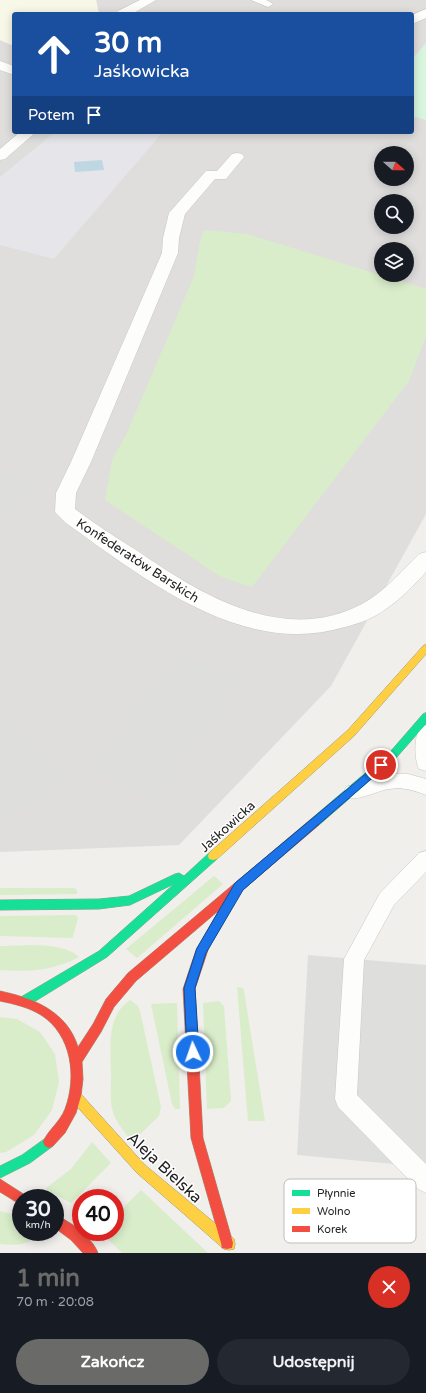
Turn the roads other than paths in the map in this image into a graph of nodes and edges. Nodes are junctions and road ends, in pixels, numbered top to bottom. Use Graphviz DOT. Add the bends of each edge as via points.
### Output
graph roads {
  1 [pos="150,0"];
  2 [pos="256,0"];
  3 [pos="268,4"];
  4 [pos="126,12"];
  5 [pos="426,13"];
  6 [pos="414,19"];
  7 [pos="0,65"];
  8 [pos="12,70"];
  9 [pos="27,134"];
  10 [pos="0,156"];
  11 [pos="237,157"];
  12 [pos="426,559"];
  13 [pos="426,648"];
  14 [pos="426,717"];
  15 [pos="426,732"];
  16 [pos="426,764"];
  17 [pos="426,787"];
  18 [pos="347,794"];
  19 [pos="425,861"];
  20 [pos="201,866"];
  21 [pos="239,886"];
  22 [pos="0,905"];
  23 [pos="0,996"];
  24 [pos="25,1001"];
  25 [pos="77,1059"];
  26 [pos="76,1097"];
  27 [pos="0,1172"];
  28 [pos="426,1181"];
  29 [pos="0,1185"];
  30 [pos="12,1193"];
  31 [pos="64,1227"];
  32 [pos="227,1243"];
  33 [pos="92,1253"];
  34 [pos="238,1253"];
  1 -- 4 [label="street"];
  2 -- 3 [label="lane"];
  5 -- 6 [label="street"];
  7 -- 8 [label="street"];
  9 -- 10 [label="street"];
  11 -- 12 [label="street, Konfederatów Barskich" via="221,176 211,174 177,213 170,253 66,493 65,512 158,575 210,606 243,619 284,628 333,623 368,609 385,599"];
  13 -- 20 [label="street, Jaśkowicka" via="351,733"];
  14 -- 18 [label="street" via="393,755"];
  15 -- 16 [label="lane"];
  17 -- 18 [label="lane" via="416,782 388,780"];
  18 -- 21 [label="street"];
  19 -- 28 [label="lane" via="386,899 354,959 346,1099"];
  20 -- 22 [label="street" via="130,900 99,904"];
  20 -- 24 [label="street, Jaśkowicka" via="102,954"];
  21 -- 25 [label="street" via="132,977 110,1003"];
  21 -- 32 [label="street" via="201,952 189,988 197,1138"];
  23 -- 24 [label="street"];
  24 -- 25 [label="street" via="49,1014 66,1034"];
  25 -- 26 [label="street"];
  26 -- 27 [label="street" via="65,1124 45,1149 17,1166"];
  26 -- 32 [label="street, Aleja Bielska" via="141,1169"];
  29 -- 30 [label="street"];
  31 -- 33 [label="street" via="76,1235"];
  32 -- 34 [label="street, Aleja Bielska"];
}
